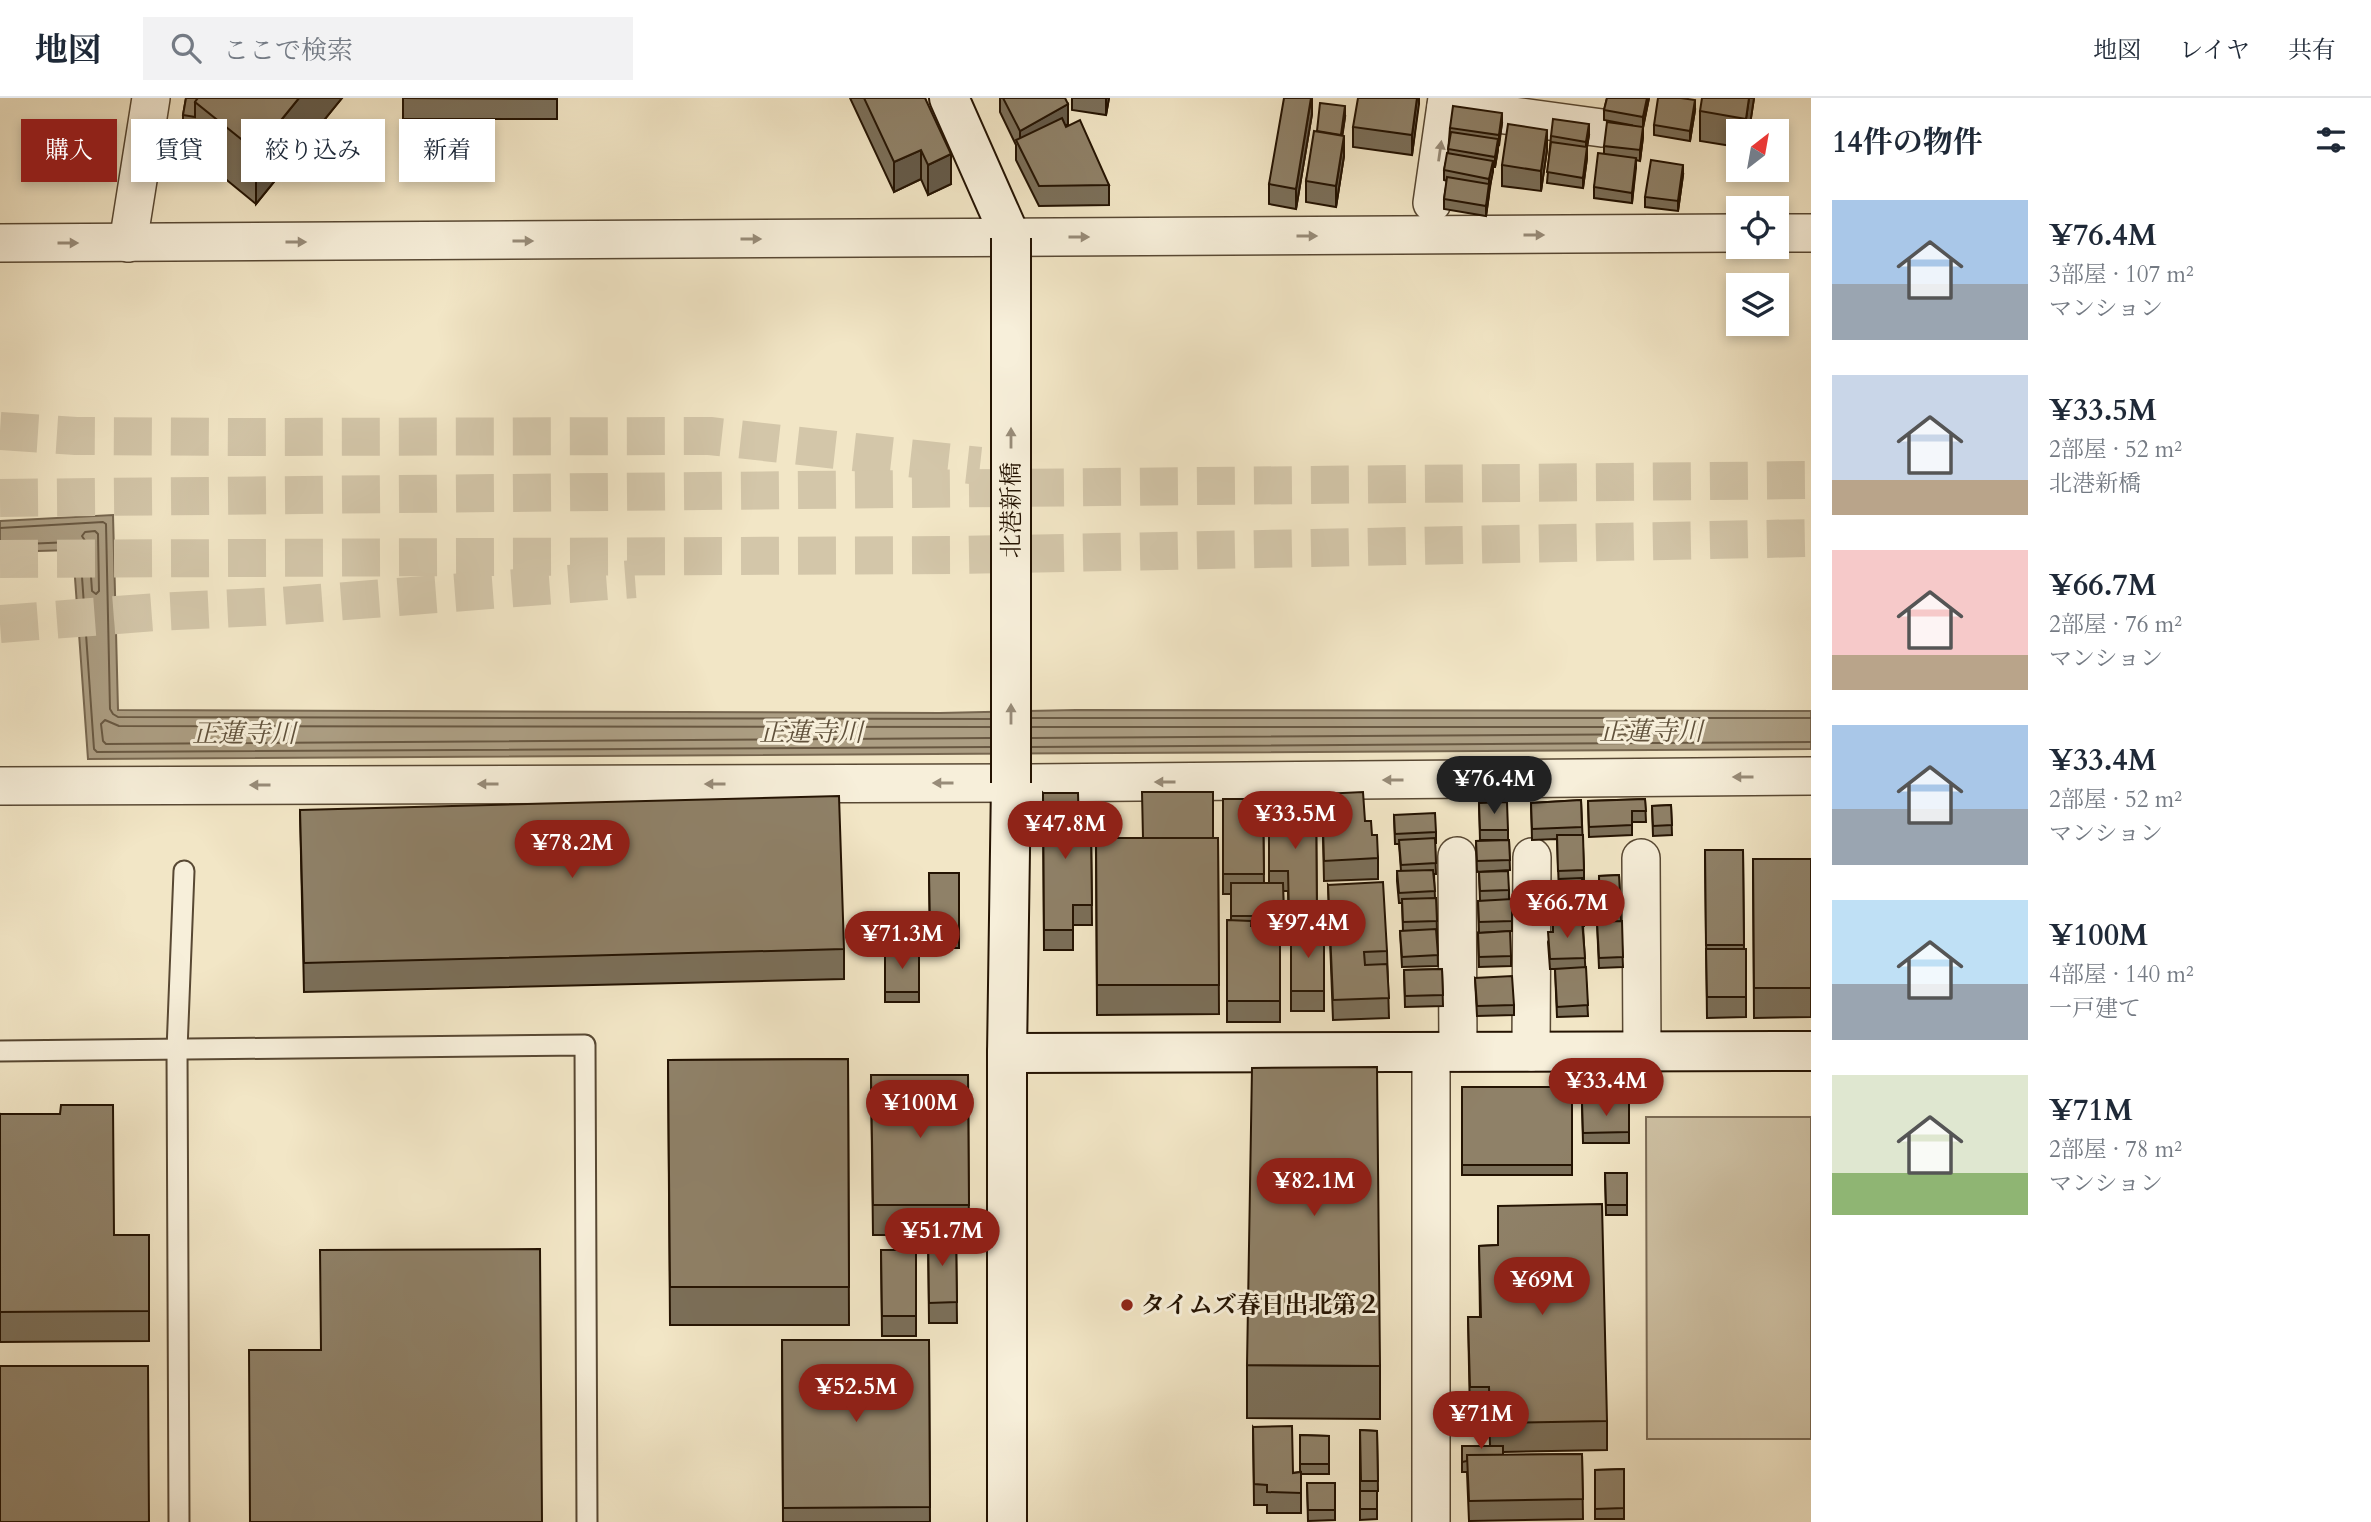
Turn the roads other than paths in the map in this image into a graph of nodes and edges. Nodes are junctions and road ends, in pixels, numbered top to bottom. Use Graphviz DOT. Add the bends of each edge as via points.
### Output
graph roads {
  1 [pos="151,98"];
  2 [pos="948,98"];
  3 [pos="1447,102"];
  4 [pos="1602,128"];
  5 [pos="1432,203"];
  6 [pos="1726,233"];
  7 [pos="1789,233"];
  8 [pos="1811,233"];
  9 [pos="1011,238"];
  10 [pos="0,243"];
  11 [pos="128,243"];
  12 [pos="1811,776"];
  13 [pos="1011,783"];
  14 [pos="0,786"];
  15 [pos="1457,856"];
  16 [pos="1532,857"];
  17 [pos="1641,858"];
  18 [pos="184,871"];
  19 [pos="177,1050"];
  20 [pos="0,1051"];
  21 [pos="1811,1051"];
  22 [pos="1445,1052"];
  23 [pos="1531,1052"];
  24 [pos="1642,1052"];
  25 [pos="1007,1053"];
  26 [pos="179,1522"];
  27 [pos="587,1522"];
  28 [pos="1007,1522"];
  29 [pos="1431,1522"];
  1 -- 11 [label="street"];
  2 -- 9 [label="street"];
  3 -- 4 [label="street"];
  5 -- 3 [label="street, one-way"];
  9 -- 6 [label="street, one-way"];
  7 -- 8 [label="street"];
  11 -- 9 [label="street, one-way"];
  13 -- 9 [label="street, 北港新橋, one-way, bridge"];
  10 -- 11 [label="street, one-way"];
  12 -- 13 [label="street, one-way"];
  13 -- 14 [label="street, one-way"];
  13 -- 25 [label="street, 北港新橋"];
  15 -- 22 [label="street"];
  16 -- 23 [label="street"];
  17 -- 24 [label="street"];
  18 -- 19 [label="lane"];
  19 -- 20 [label="lane"];
  19 -- 26 [label="lane"];
  19 -- 27 [label="lane" via="585,1045"];
  21 -- 24 [label="street"];
  22 -- 23 [label="street"];
  22 -- 25 [label="street"];
  22 -- 29 [label="street"];
  23 -- 24 [label="street"];
  25 -- 28 [label="street, 北港新橋"];
}
